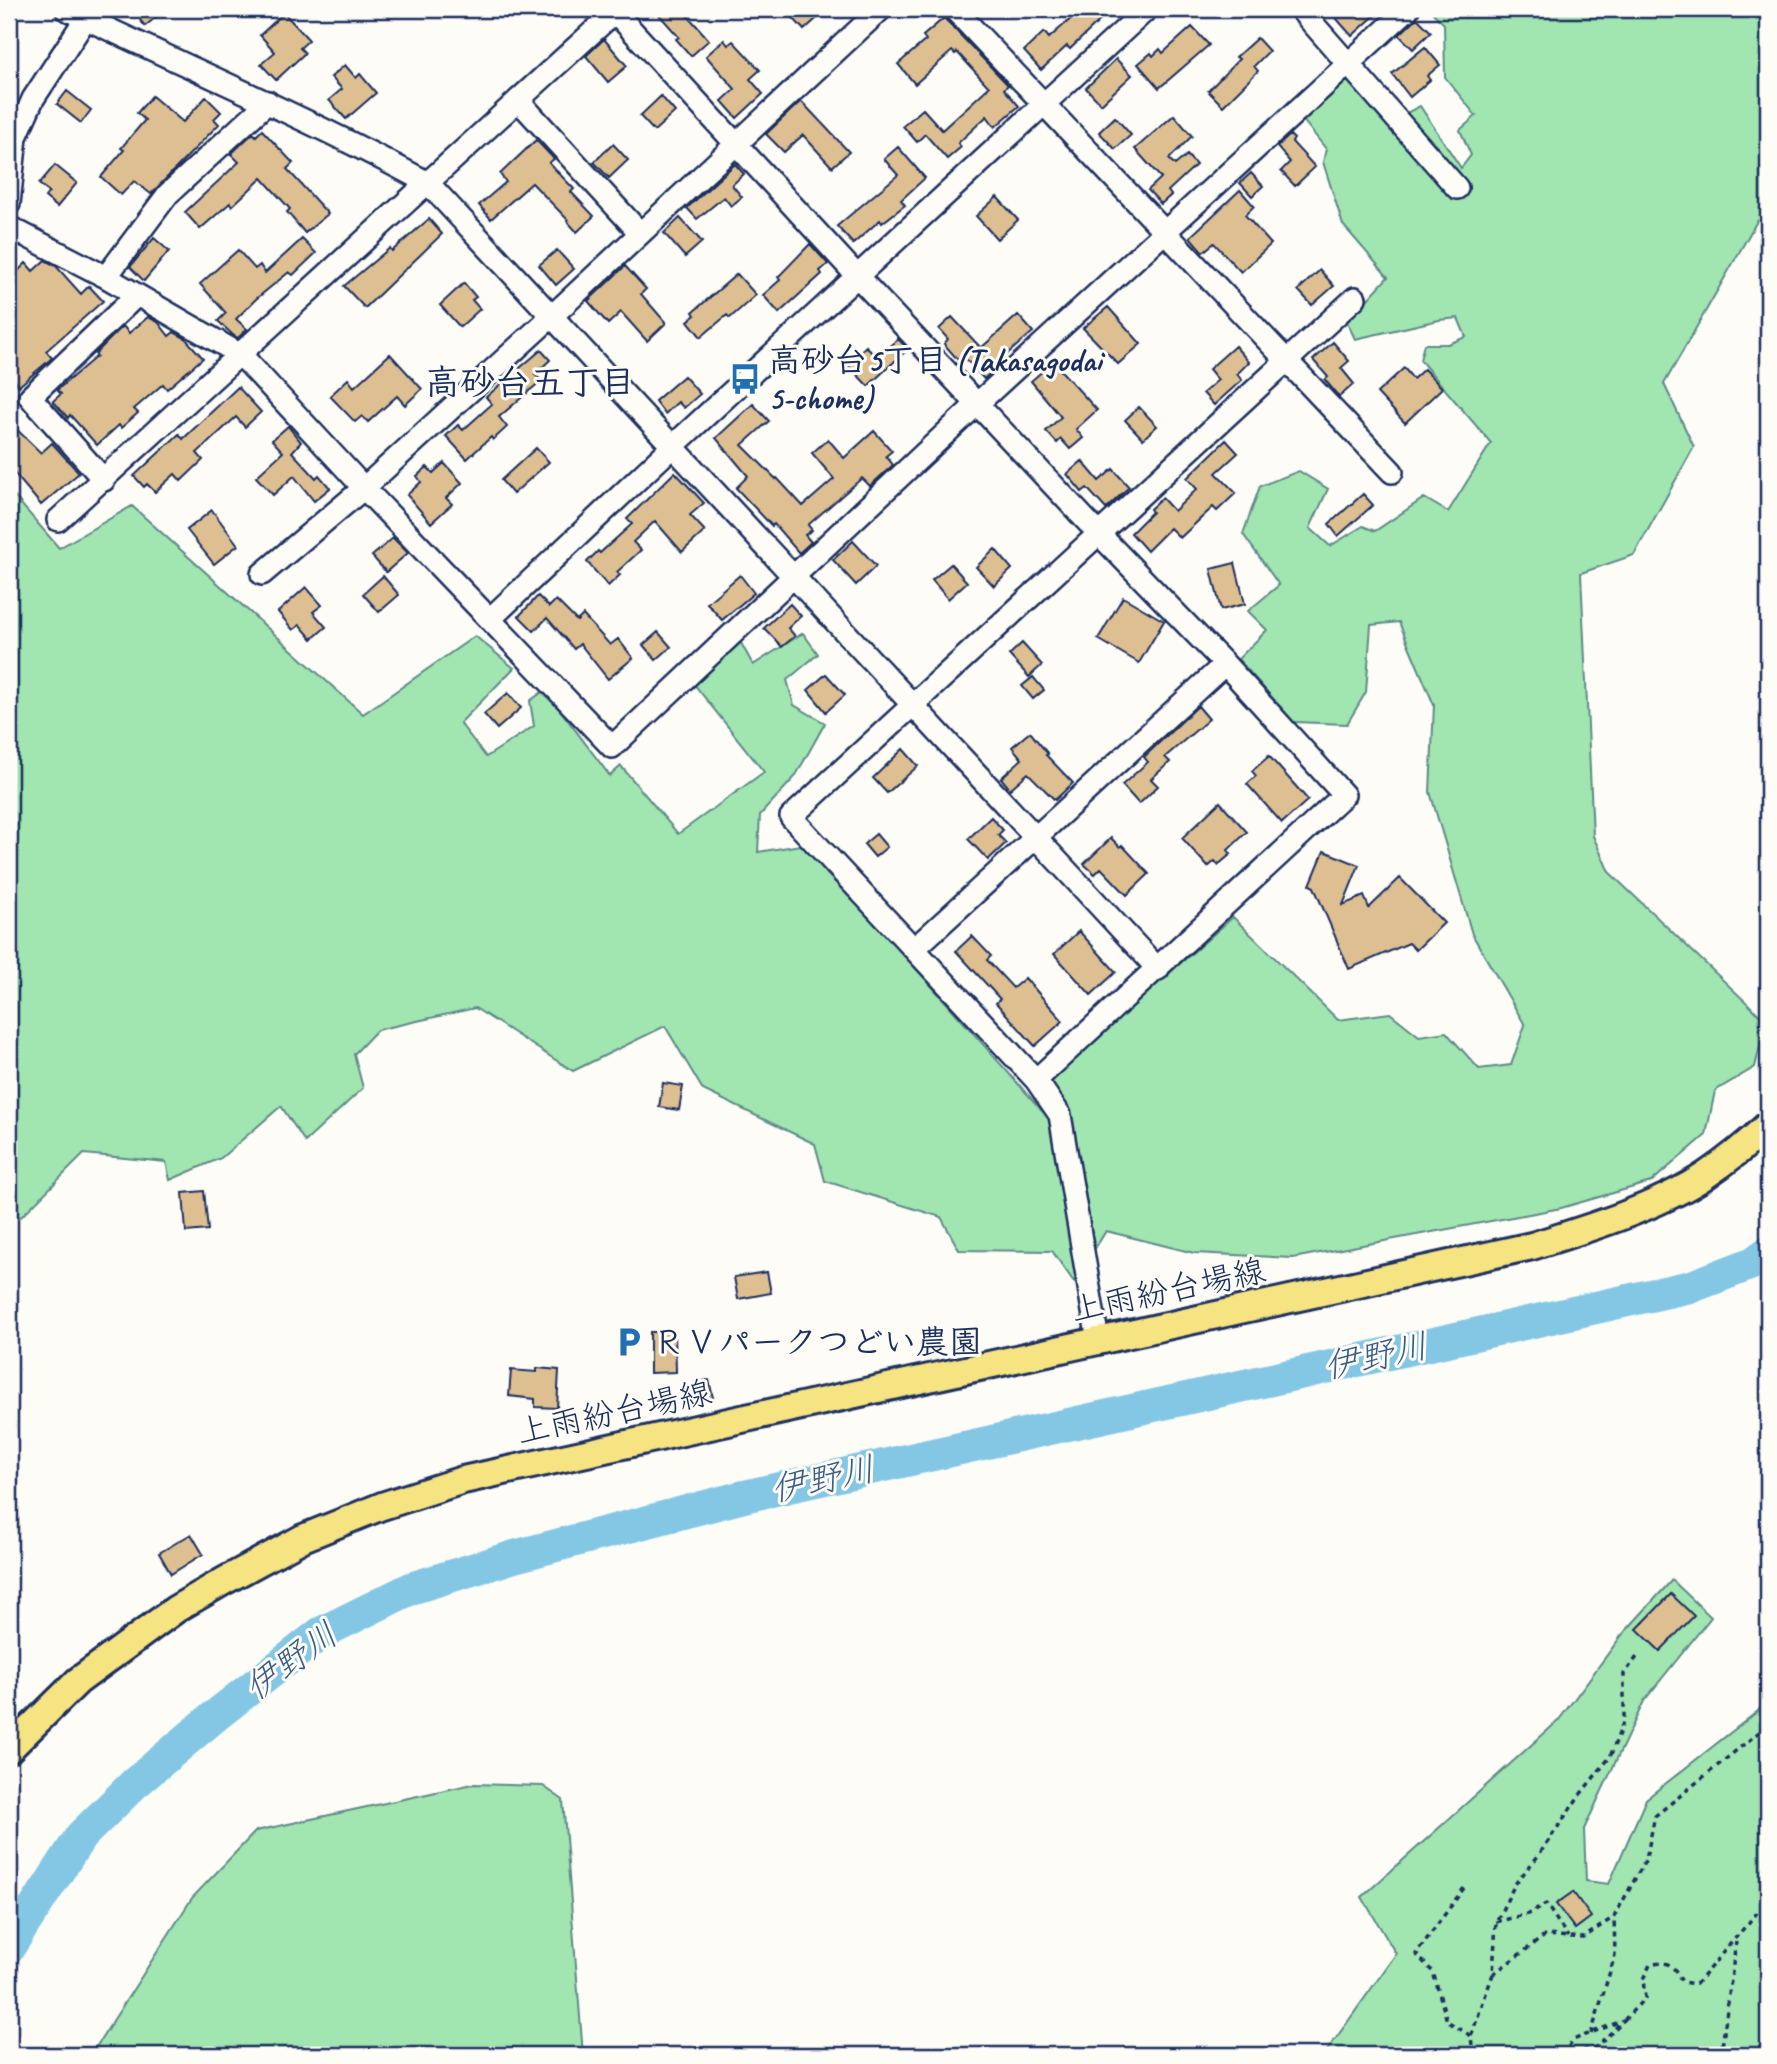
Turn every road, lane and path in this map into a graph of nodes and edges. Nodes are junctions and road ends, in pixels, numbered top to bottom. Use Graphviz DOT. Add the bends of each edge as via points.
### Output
graph roads {
  1 [pos="66,9"];
  2 [pos="881,9"];
  3 [pos="954,9"];
  4 [pos="1147,9"];
  5 [pos="1300,9"];
  6 [pos="1408,9"];
  7 [pos="617,10"];
  8 [pos="89,14"];
  9 [pos="1350,62"];
  10 [pos="518,100"];
  11 [pos="268,102"];
  12 [pos="1043,104"];
  13 [pos="736,145"];
  14 [pos="428,183"];
  15 [pos="1457,188"];
  16 [pos="9,203"];
  17 [pos="9,227"];
  18 [pos="1165,231"];
  19 [pos="640,233"];
  20 [pos="858,276"];
  21 [pos="106,277"];
  22 [pos="137,295"];
  23 [pos="1355,299"];
  24 [pos="552,316"];
  25 [pos="241,355"];
  26 [pos="1287,361"];
  27 [pos="977,404"];
  28 [pos="673,446"];
  29 [pos="1392,472"];
  30 [pos="104,480"];
  31 [pos="364,488"];
  32 [pos="58,520"];
  33 [pos="1099,534"];
  34 [pos="262,574"];
  35 [pos="794,577"];
  36 [pos="490,619"];
  37 [pos="1225,664"];
  38 [pos="914,706"];
  39 [pos="1034,837"];
  40 [pos="914,949"];
  41 [pos="1158,969"];
  42 [pos="1036,1080"];
  43 [pos="1768,1125"];
  44 [pos="1098,1341"];
  45 [pos="1640,1653"];
  46 [pos="1768,1725"];
  47 [pos="9,1749"];
  48 [pos="1464,1888"];
  49 [pos="1768,1900"];
  50 [pos="1614,1917"];
  51 [pos="1496,1922"];
  52 [pos="1568,1937"];
  53 [pos="1736,1940"];
  54 [pos="1493,1974"];
  55 [pos="1624,2020"];
  56 [pos="1591,2035"];
  57 [pos="1471,2036"];
  58 [pos="1473,2055"];
  59 [pos="1563,2055"];
  60 [pos="1575,2055"];
  61 [pos="1721,2055"];
  1 -- 8 [label="street"];
  2 -- 13 [label="street"];
  3 -- 12 [label="street"];
  4 -- 12 [label="street"];
  5 -- 9 [label="street"];
  6 -- 9 [label="street"];
  7 -- 10 [label="street"];
  7 -- 13 [label="street"];
  8 -- 11 [label="street"];
  8 -- 16 [label="street" via="33,99 16,137"];
  9 -- 15 [label="street"];
  9 -- 18 [label="street"];
  10 -- 14 [label="street"];
  10 -- 19 [label="street"];
  11 -- 14 [label="street"];
  11 -- 21 [label="street" via="168,194"];
  12 -- 18 [label="street"];
  12 -- 20 [label="street"];
  13 -- 19 [label="street"];
  13 -- 20 [label="street"];
  14 -- 24 [label="street"];
  14 -- 25 [label="street"];
  17 -- 21 [label="street"];
  18 -- 26 [label="street"];
  18 -- 27 [label="street"];
  19 -- 24 [label="street"];
  20 -- 27 [label="street"];
  20 -- 28 [label="street"];
  21 -- 22 [label="street"];
  22 -- 25 [label="street"];
  22 -- 30 [label="street" via="30,397"];
  23 -- 26 [label="street"];
  24 -- 28 [label="street"];
  24 -- 31 [label="street"];
  25 -- 30 [label="street"];
  25 -- 31 [label="street"];
  26 -- 29 [label="street"];
  26 -- 33 [label="street"];
  27 -- 33 [label="street"];
  27 -- 35 [label="street"];
  28 -- 35 [label="street"];
  28 -- 36 [label="street"];
  30 -- 32 [label="street"];
  31 -- 34 [label="street"];
  31 -- 36 [label="street"];
  33 -- 37 [label="street"];
  33 -- 38 [label="street"];
  35 -- 36 [label="street" via="612,747"];
  35 -- 38 [label="street"];
  37 -- 39 [label="street"];
  37 -- 41 [label="street" via="1344,795"];
  38 -- 39 [label="street"];
  38 -- 40 [label="street" via="791,817"];
  39 -- 40 [label="street"];
  39 -- 41 [label="street"];
  40 -- 42 [label="street"];
  41 -- 42 [label="street"];
  42 -- 44 [label="street" via="1060,1115"];
  43 -- 44 [label="main road, 上雨紛台場線" via="1704,1176 1588,1228 1532,1246"];
  44 -- 47 [label="main road, 上雨紛台場線" via="463,1480 382,1506 303,1538 176,1609 78,1681"];
  45 -- 51 [label="path" via="1624,1674 1624,1720 1610,1757 1515,1884"];
  46 -- 50 [label="path" via="1655,1816 1646,1859"];
  48 -- 57 [label="path" via="1416,1954 1433,1972 1447,2021"];
  49 -- 53 [label="path"];
  50 -- 52 [label="path" via="1583,1938"];
  50 -- 56 [label="path" via="1615,1955"];
  51 -- 52 [label="path" via="1546,1904"];
  51 -- 54 [label="path"];
  52 -- 54 [label="path" via="1546,1935"];
  53 -- 55 [label="path" via="1696,1984 1682,1982 1674,1967 1662,1962 1650,1965 1643,1979 1645,1998"];
  53 -- 61 [label="path"];
  54 -- 57 [label="path"];
  55 -- 56 [label="path"];
  55 -- 60 [label="path" via="1596,2047"];
  56 -- 59 [label="path" via="1573,2040"];
  57 -- 58 [label="path"];
}
